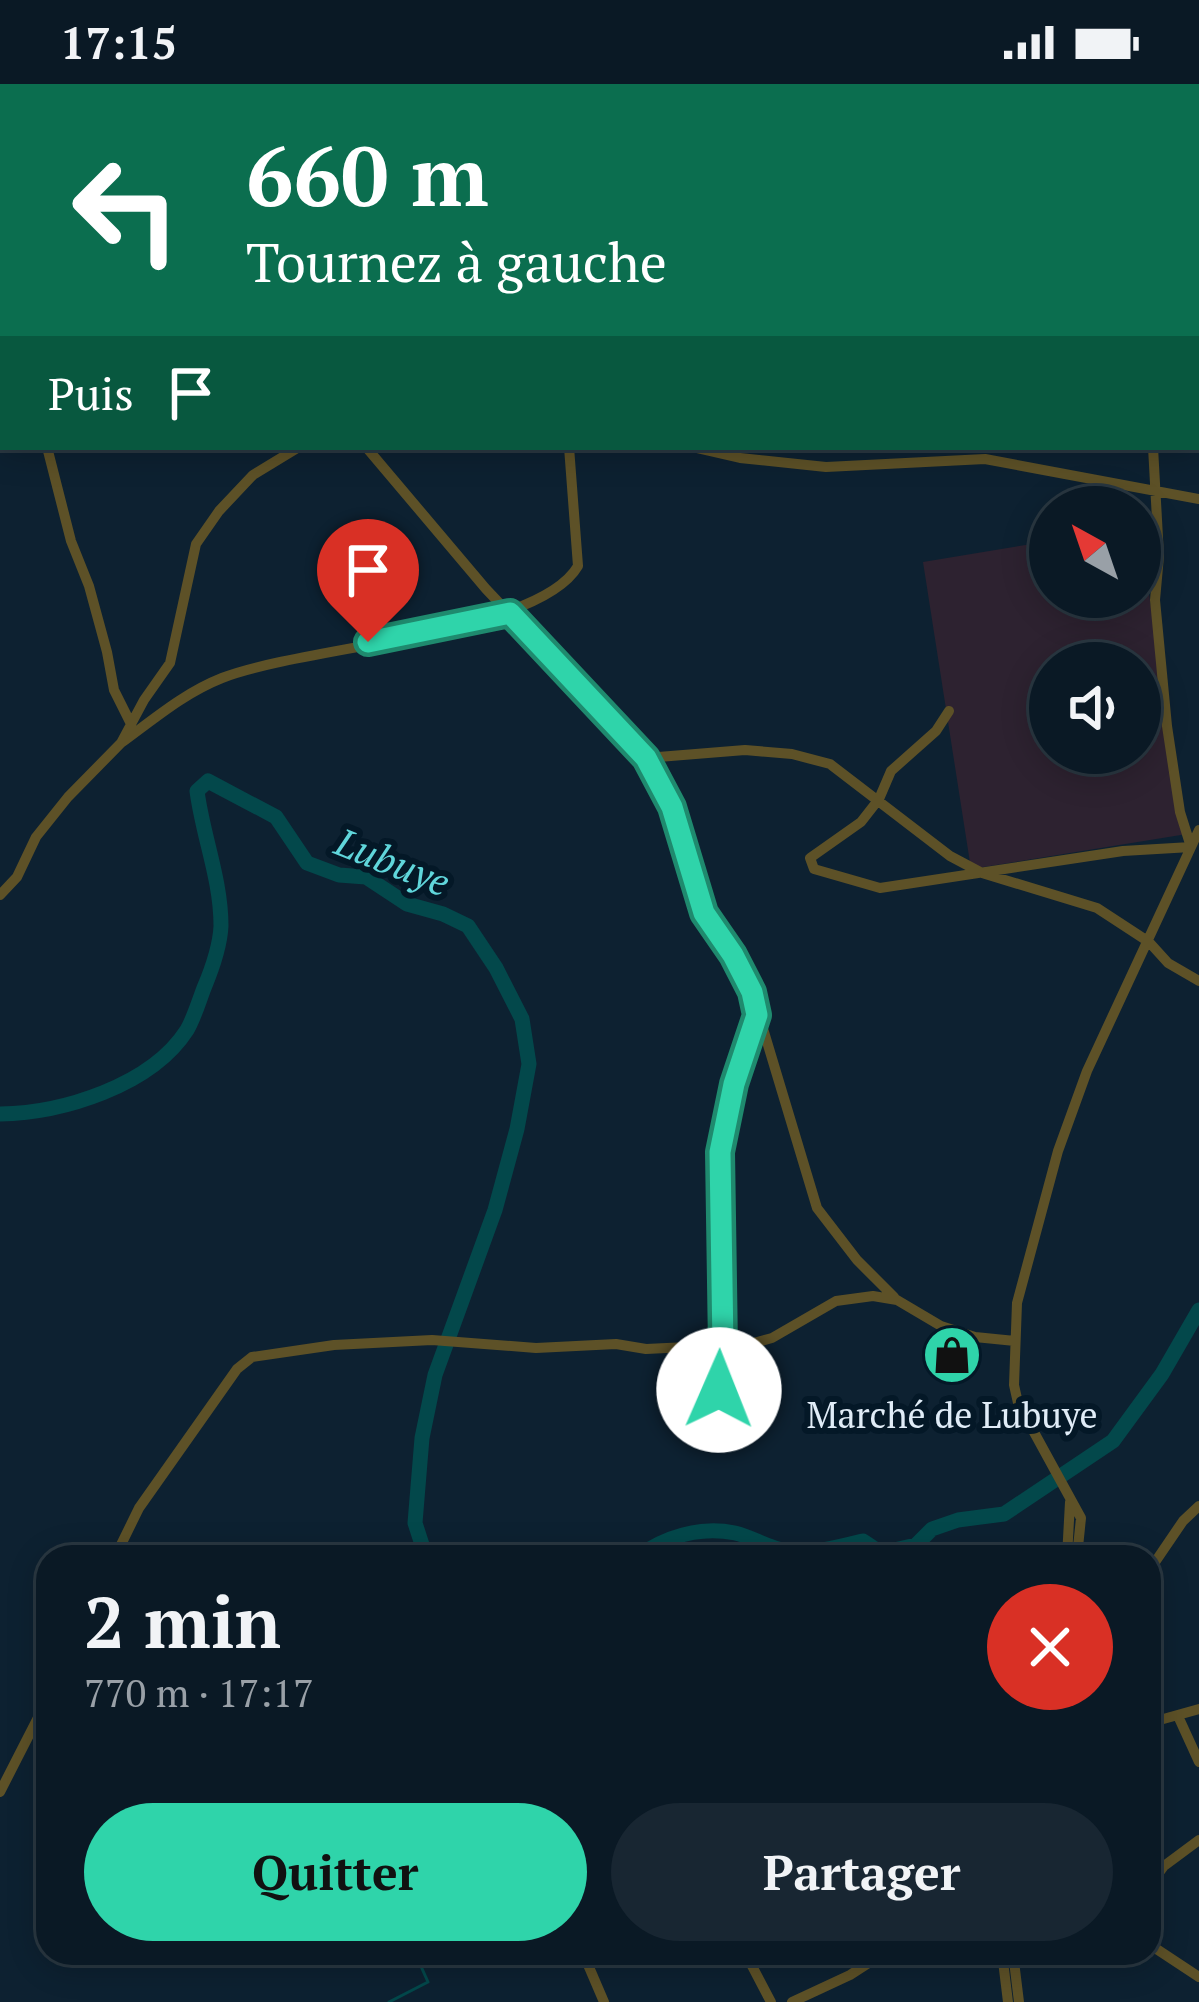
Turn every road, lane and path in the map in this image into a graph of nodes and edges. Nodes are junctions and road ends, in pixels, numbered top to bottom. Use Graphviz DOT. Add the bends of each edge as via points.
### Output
graph roads {
  1 [pos="48,450"];
  2 [pos="294,450"];
  3 [pos="369,450"];
  4 [pos="568,450"];
  5 [pos="705,450"];
  6 [pos="1153,450"];
  7 [pos="1120,486"];
  8 [pos="1155,486"];
  9 [pos="1161,494"];
  10 [pos="1199,499"];
  11 [pos="510,613"];
  12 [pos="1157,618"];
  13 [pos="949,711"];
  14 [pos="131,724"];
  15 [pos="121,743"];
  16 [pos="646,758"];
  17 [pos="879,799"];
  18 [pos="1199,830"];
  19 [pos="1195,850"];
  20 [pos="982,873"];
  21 [pos="0,895"];
  22 [pos="1149,942"];
  23 [pos="1199,981"];
  24 [pos="757,1015"];
  25 [pos="897,1300"];
  26 [pos="1015,1341"];
  27 [pos="723,1347"];
  28 [pos="719,1390"];
  29 [pos="1069,1491"];
  30 [pos="1199,1506"];
  31 [pos="121,1545"];
  32 [pos="1067,1545"];
  33 [pos="1078,1545"];
  34 [pos="1161,1553"];
  35 [pos="1199,1709"];
  36 [pos="1178,1716"];
  37 [pos="1161,1720"];
  38 [pos="36,1722"];
  39 [pos="1199,1762"];
  40 [pos="0,1792"];
  41 [pos="1199,1840"];
  42 [pos="1161,1870"];
  43 [pos="1161,1952"];
  44 [pos="588,1965"];
  45 [pos="752,1965"];
  46 [pos="866,1965"];
  47 [pos="1003,1965"];
  48 [pos="1014,1965"];
  49 [pos="1199,1977"];
  50 [pos="604,2002"];
  51 [pos="772,2002"];
  52 [pos="792,2002"];
  53 [pos="1008,2002"];
  54 [pos="1019,2002"];
  1 -- 14 [label="street" via="114,690"];
  2 -- 14 [label="street" via="254,475 196,544 170,663"];
  3 -- 11 [label="street"];
  4 -- 11 [label="street" via="578,566 558,588"];
  5 -- 7 [label="street" via="826,467 985,459"];
  6 -- 8 [label="street"];
  9 -- 10 [label="street"];
  11 -- 15 [label="street" via="224,677"];
  11 -- 16 [label="street"];
  12 -- 19 [label="street" via="1180,812"];
  13 -- 17 [label="street" via="891,771"];
  14 -- 15 [label="street"];
  15 -- 21 [label="street" via="36,837"];
  16 -- 17 [label="street" via="792,754 830,764"];
  16 -- 24 [label="street" via="672,807 704,913 743,971"];
  17 -- 20 [label="street"];
  17 -- 20 [label="street" via="810,864 880,888"];
  18 -- 19 [label="street"];
  19 -- 20 [label="street" via="1123,851"];
  19 -- 22 [label="street"];
  20 -- 22 [label="street" via="1077,899"];
  22 -- 23 [label="street"];
  22 -- 26 [label="street" via="1069,1117 1022,1275"];
  24 -- 25 [label="street" via="817,1208"];
  24 -- 27 [label="street" via="720,1152"];
  25 -- 26 [label="street" via="940,1326"];
  25 -- 27 [label="street" via="836,1301 772,1338"];
  26 -- 29 [label="street" via="1018,1403"];
  27 -- 28 [label="street"];
  27 -- 31 [label="street" via="432,1340 252,1357 139,1508"];
  29 -- 32 [label="street"];
  29 -- 33 [label="street" via="1081,1518"];
  30 -- 34 [label="street"];
  35 -- 36 [label="street"];
  36 -- 37 [label="street"];
  36 -- 39 [label="street"];
  38 -- 40 [label="street"];
  41 -- 42 [label="street"];
  43 -- 49 [label="street"];
  44 -- 50 [label="street"];
  45 -- 51 [label="street"];
  46 -- 52 [label="street"];
  47 -- 53 [label="street"];
  48 -- 54 [label="street"];
}
